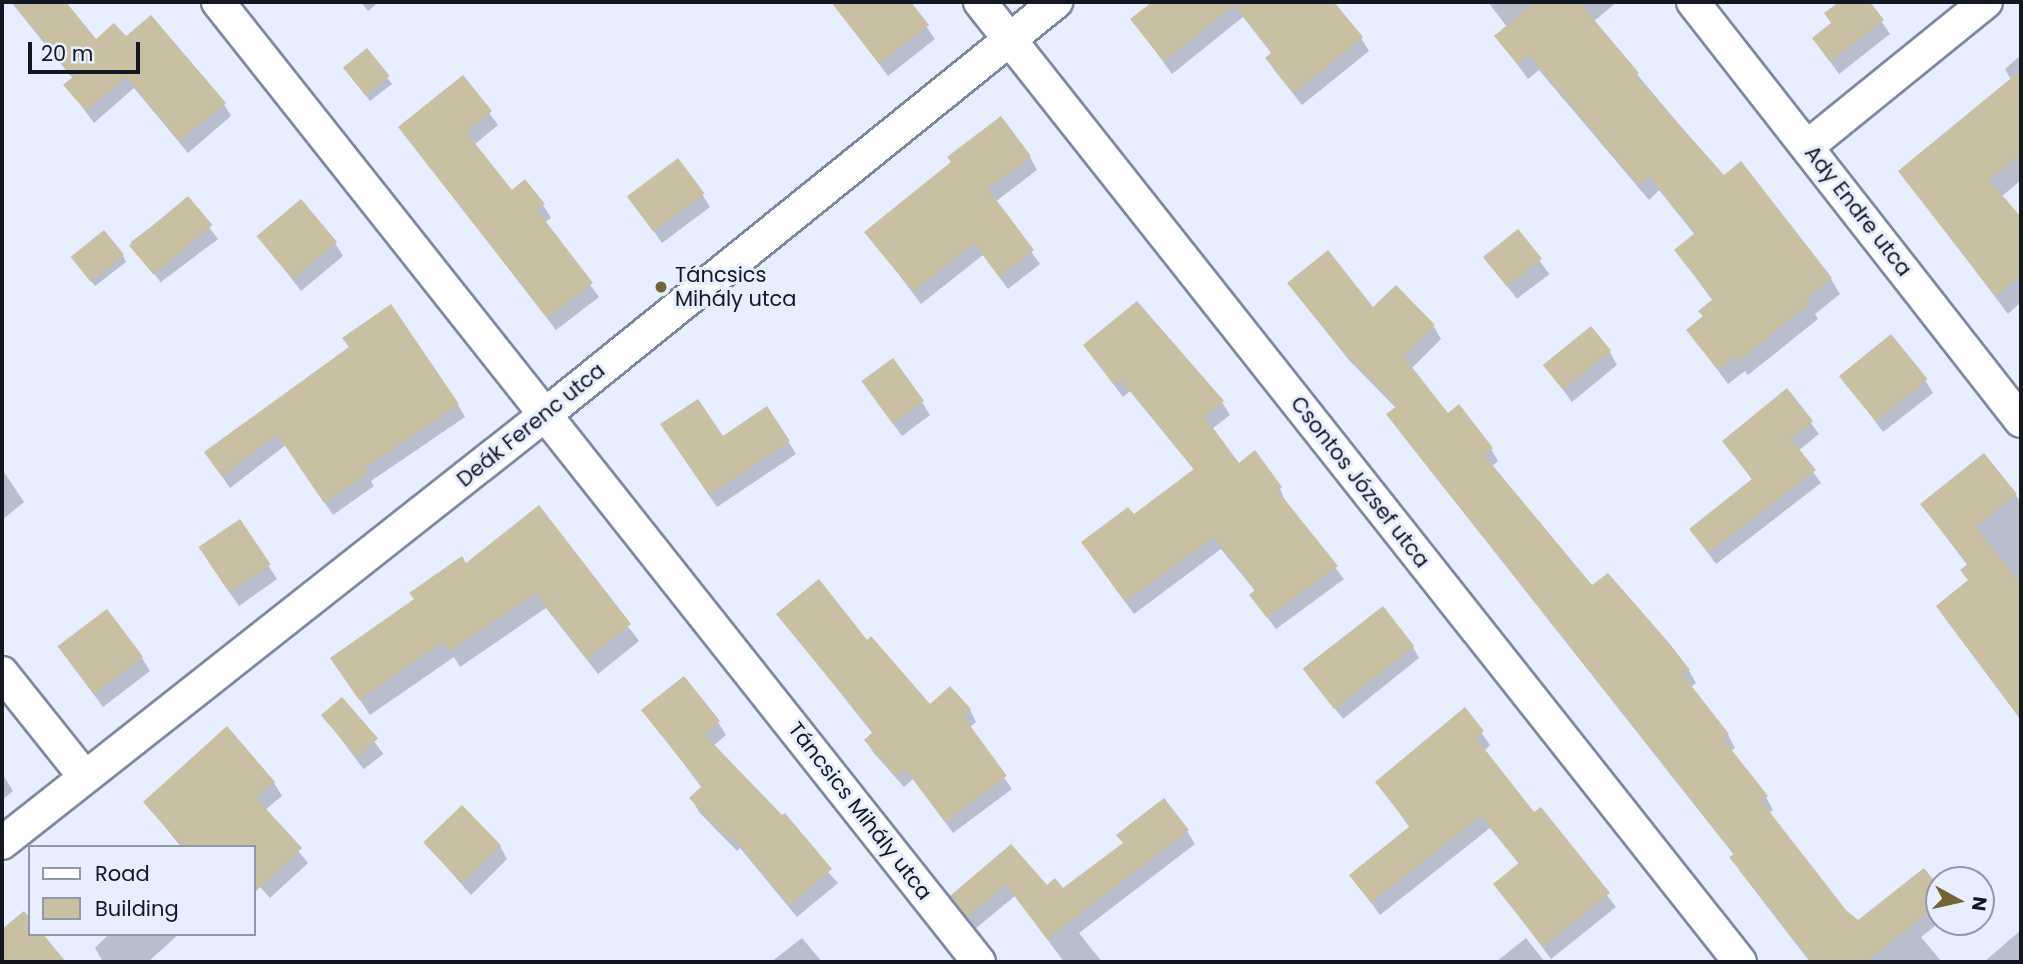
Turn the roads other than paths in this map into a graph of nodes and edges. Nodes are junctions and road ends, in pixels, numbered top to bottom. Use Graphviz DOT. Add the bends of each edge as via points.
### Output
graph roads {
  1 [pos="218,2"];
  2 [pos="980,2"];
  3 [pos="1056,2"];
  4 [pos="1693,2"];
  5 [pos="1986,2"];
  6 [pos="1009,39"];
  7 [pos="1808,146"];
  8 [pos="546,414"];
  9 [pos="2021,421"];
  10 [pos="2,673"];
  11 [pos="85,777"];
  12 [pos="2,844"];
  13 [pos="979,962"];
  14 [pos="1740,962"];
  1 -- 8 [label="street, Táncsics Mihály utca"];
  2 -- 6 [label="street, Csontos József utca"];
  3 -- 6 [label="street, Deák Ferenc utca"];
  4 -- 7 [label="street, Ady Endre utca"];
  5 -- 7 [label="street"];
  6 -- 8 [label="street, Deák Ferenc utca"];
  6 -- 14 [label="street, Csontos József utca"];
  7 -- 9 [label="street, Ady Endre utca"];
  8 -- 11 [label="street, Deák Ferenc utca"];
  8 -- 13 [label="street, Táncsics Mihály utca"];
  10 -- 11 [label="street"];
  11 -- 12 [label="street, Deák Ferenc utca"];
}
